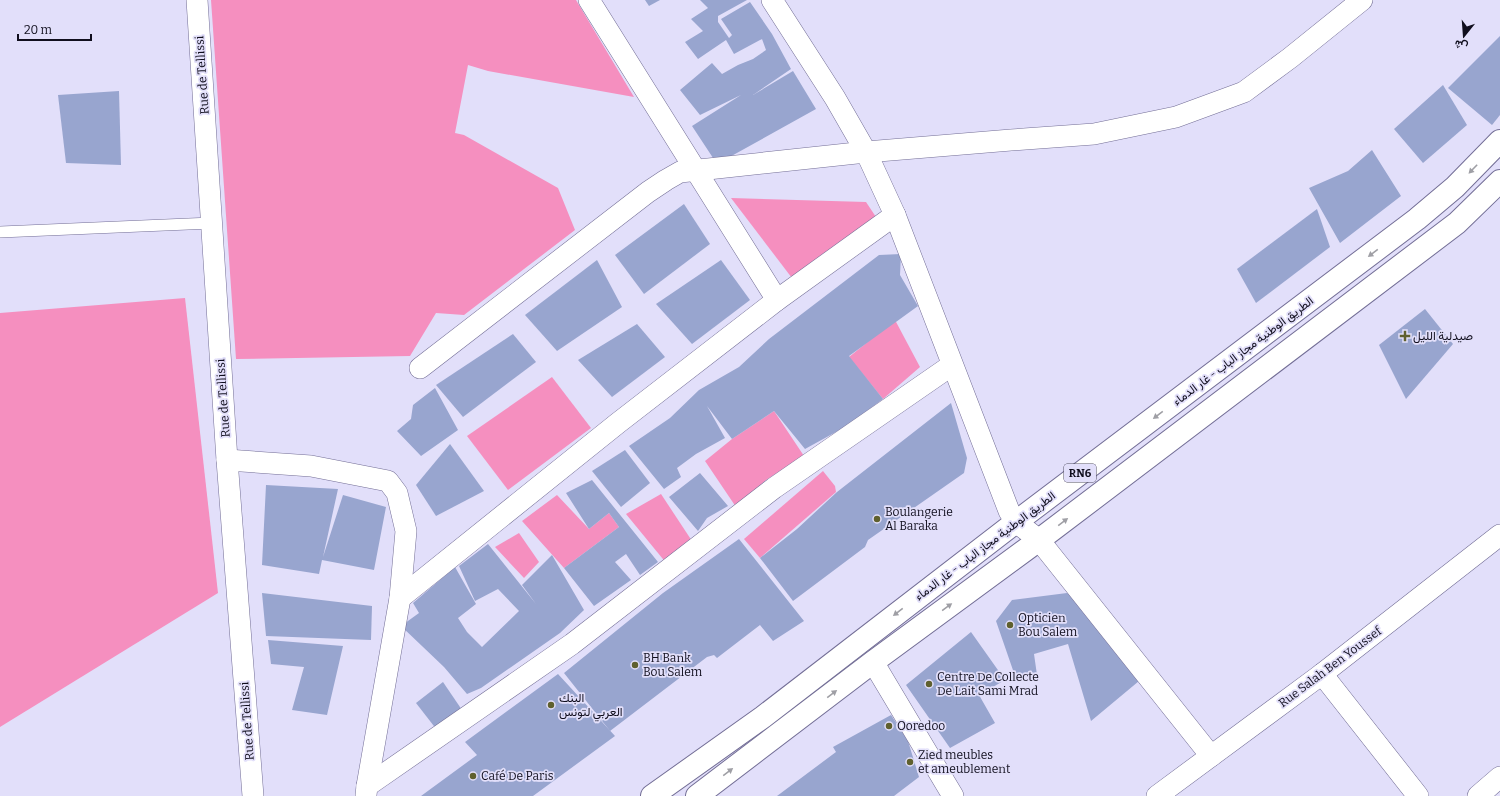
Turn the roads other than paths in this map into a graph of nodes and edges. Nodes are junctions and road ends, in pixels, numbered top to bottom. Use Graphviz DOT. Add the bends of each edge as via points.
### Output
graph roads {
  1 [pos="197,0"];
  2 [pos="588,0"];
  3 [pos="772,0"];
  4 [pos="1362,0"];
  5 [pos="1500,141"];
  6 [pos="866,152"];
  7 [pos="695,170"];
  8 [pos="1500,182"];
  9 [pos="895,215"];
  10 [pos="212,223"];
  11 [pos="0,232"];
  12 [pos="778,300"];
  13 [pos="952,365"];
  14 [pos="420,368"];
  15 [pos="228,460"];
  16 [pos="1016,522"];
  17 [pos="1500,535"];
  18 [pos="1039,540"];
  19 [pos="400,598"];
  20 [pos="873,662"];
  21 [pos="1322,674"];
  22 [pos="1211,756"];
  23 [pos="1500,777"];
  24 [pos="366,791"];
  25 [pos="253,796"];
  26 [pos="652,796"];
  27 [pos="698,796"];
  28 [pos="953,796"];
  29 [pos="1157,796"];
  30 [pos="1418,796"];
  31 [pos="1478,796"];
  1 -- 10 [label="street, Rue de Tellissi"];
  2 -- 7 [label="street"];
  3 -- 6 [label="street" via="835,98"];
  4 -- 6 [label="street" via="1244,92 1176,117 1094,134"];
  5 -- 16 [label="main road, الطريق الوطنية مجاز الباب - غار الدماء / RN6, one-way" via="1455,187 1417,219"];
  6 -- 7 [label="street"];
  6 -- 9 [label="street"];
  7 -- 12 [label="street"];
  7 -- 14 [label="street" via="680,172 648,192"];
  18 -- 8 [label="main road, RN6, one-way" via="1457,223"];
  9 -- 12 [label="street"];
  9 -- 13 [label="street"];
  10 -- 11 [label="lane"];
  10 -- 15 [label="street, Rue de Tellissi"];
  12 -- 19 [label="street" via="618,423"];
  13 -- 16 [label="street" via="1000,490"];
  13 -- 24 [label="street" via="774,488 572,644"];
  15 -- 19 [label="street" via="311,466 388,481 398,493 406,531"];
  15 -- 25 [label="street, Rue de Tellissi"];
  16 -- 18 [label="street"];
  16 -- 26 [label="main road, الطريق الوطنية مجاز الباب - غار الدماء / RN6, one-way" via="763,717"];
  17 -- 21 [label="street, Rue Salah Ben Youssef"];
  20 -- 18 [label="main road, RN6, one-way"];
  18 -- 22 [label="street"];
  19 -- 24 [label="street"];
  27 -- 20 [label="main road, RN6, one-way"];
  20 -- 28 [label="street"];
  21 -- 22 [label="street, Rue Salah Ben Youssef"];
  21 -- 30 [label="street"];
  22 -- 29 [label="street, Rue Salah Ben Youssef"];
  23 -- 31 [label="street"];
}
